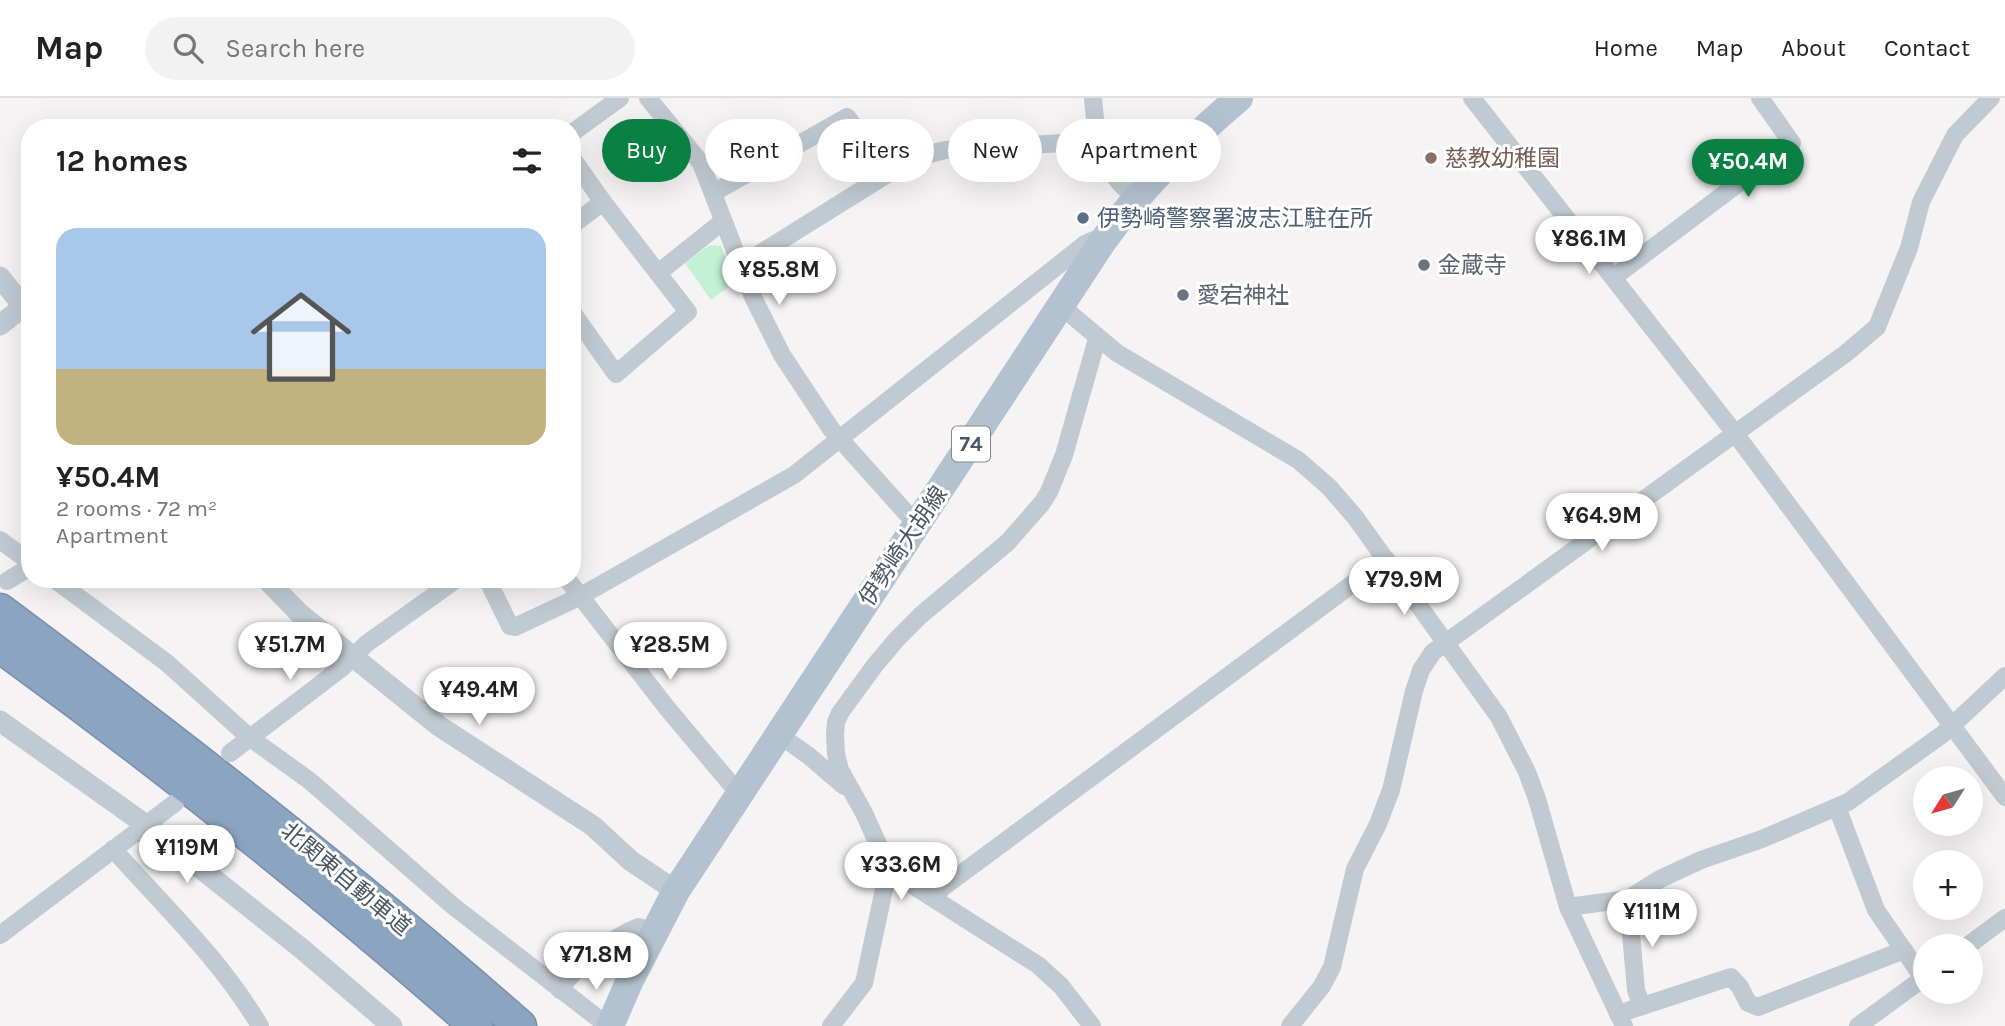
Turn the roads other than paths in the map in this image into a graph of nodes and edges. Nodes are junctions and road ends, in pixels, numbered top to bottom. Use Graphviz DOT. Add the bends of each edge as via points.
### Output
graph roads {
  1 [pos="620,98"];
  2 [pos="648,98"];
  3 [pos="1093,98"];
  4 [pos="1239,98"];
  5 [pos="1472,98"];
  6 [pos="1760,98"];
  7 [pos="1991,98"];
  8 [pos="1095,119"];
  9 [pos="581,126"];
  10 [pos="817,134"];
  11 [pos="1056,143"];
  12 [pos="934,153"];
  13 [pos="581,171"];
  14 [pos="875,182"];
  15 [pos="1120,182"];
  16 [pos="713,193"];
  17 [pos="1137,198"];
  18 [pos="603,202"];
  19 [pos="581,218"];
  20 [pos="722,222"];
  21 [pos="1103,242"];
  22 [pos="740,266"];
  23 [pos="658,273"];
  24 [pos="0,277"];
  25 [pos="1614,277"];
  26 [pos="21,303"];
  27 [pos="1061,306"];
  28 [pos="21,314"];
  29 [pos="581,325"];
  30 [pos="0,326"];
  31 [pos="1097,339"];
  32 [pos="1734,432"];
  33 [pos="840,440"];
  34 [pos="918,525"];
  35 [pos="0,540"];
  36 [pos="21,557"];
  37 [pos="1385,559"];
  38 [pos="21,575"];
  39 [pos="66,588"];
  40 [pos="279,588"];
  41 [pos="444,588"];
  42 [pos="491,588"];
  43 [pos="573,588"];
  44 [pos="4,595"];
  45 [pos="579,597"];
  46 [pos="1446,642"];
  47 [pos="5,650"];
  48 [pos="353,659"];
  49 [pos="2005,676"];
  50 [pos="0,721"];
  51 [pos="1952,726"];
  52 [pos="778,734"];
  53 [pos="249,737"];
  54 [pos="230,753"];
  55 [pos="740,792"];
  56 [pos="851,792"];
  57 [pos="2005,797"];
  58 [pos="175,803"];
  59 [pos="1837,807"];
  60 [pos="146,825"];
  61 [pos="113,849"];
  62 [pos="890,872"];
  63 [pos="676,891"];
  64 [pos="934,898"];
  65 [pos="1628,899"];
  66 [pos="1568,907"];
  67 [pos="2005,918"];
  68 [pos="654,931"];
  69 [pos="1983,934"];
  70 [pos="0,935"];
  71 [pos="1904,950"];
  72 [pos="1913,962"];
  73 [pos="1913,985"];
  74 [pos="560,990"];
  75 [pos="1642,1006"];
  76 [pos="1621,1020"];
  77 [pos="260,1026"];
  78 [pos="392,1026"];
  79 [pos="476,1026"];
  80 [pos="520,1026"];
  81 [pos="609,1026"];
  82 [pos="831,1026"];
  83 [pos="1092,1026"];
  84 [pos="1290,1026"];
  85 [pos="1858,1026"];
  1 -- 9 [label="street"];
  2 -- 16 [label="street" via="701,163"];
  3 -- 8 [label="street"];
  4 -- 17 [label="main road, 伊勢崎大胡線 / 74" via="1187,143"];
  5 -- 25 [label="street"];
  6 -- 25 [label="street" via="1792,142"];
  7 -- 32 [label="street" via="1955,135 1921,202 1909,248 1877,327"];
  10 -- 16 [label="street"];
  11 -- 12 [label="street"];
  13 -- 18 [label="street"];
  14 -- 22 [label="street"];
  15 -- 17 [label="street"];
  16 -- 20 [label="street"];
  17 -- 21 [label="main road, 伊勢崎大胡線 / 74"];
  18 -- 19 [label="street"];
  18 -- 23 [label="street"];
  20 -- 22 [label="street"];
  20 -- 23 [label="street"];
  21 -- 27 [label="main road, 伊勢崎大胡線 / 74"];
  21 -- 33 [label="street" via="1085,244"];
  22 -- 33 [label="street" via="782,355"];
  23 -- 29 [label="street" via="688,312 616,374"];
  24 -- 26 [label="street"];
  25 -- 32 [label="street"];
  27 -- 31 [label="street"];
  27 -- 34 [label="main road, 伊勢崎大胡線 / 74"];
  28 -- 30 [label="street"];
  31 -- 37 [label="street" via="1298,460 1329,487"];
  31 -- 56 [label="street" via="1064,455 1042,503 1008,542 897,639 840,713 836,754"];
  32 -- 46 [label="street"];
  32 -- 51 [label="street"];
  33 -- 34 [label="street"];
  33 -- 45 [label="street" via="794,475"];
  34 -- 52 [label="main road, 伊勢崎大胡線 / 74"];
  35 -- 36 [label="street"];
  37 -- 46 [label="street"];
  37 -- 64 [label="street"];
  38 -- 44 [label="street"];
  39 -- 53 [label="street" via="159,657"];
  40 -- 48 [label="street" via="300,614"];
  41 -- 48 [label="street" via="366,644"];
  42 -- 45 [label="street" via="510,626 515,627"];
  43 -- 45 [label="street"];
  44 -- 80 [label="highway, 北関東自動車道"];
  45 -- 55 [label="street"];
  46 -- 66 [label="street" via="1499,717 1527,772"];
  46 -- 84 [label="street" via="1427,660 1414,691 1391,790 1355,869 1332,967"];
  47 -- 79 [label="highway, 北関東自動車道" via="297,874"];
  48 -- 53 [label="street"];
  48 -- 63 [label="street" via="439,726 593,826 631,861"];
  49 -- 51 [label="street"];
  50 -- 60 [label="street"];
  51 -- 57 [label="street"];
  51 -- 59 [label="street"];
  52 -- 55 [label="main road, 伊勢崎大胡線 / 74"];
  52 -- 56 [label="street"];
  53 -- 54 [label="street"];
  53 -- 74 [label="street" via="310,781 453,906"];
  55 -- 63 [label="main road, 伊勢崎大胡線 / 74"];
  56 -- 62 [label="street"];
  58 -- 60 [label="street"];
  59 -- 65 [label="street" via="1701,860"];
  59 -- 71 [label="street" via="1876,910"];
  60 -- 61 [label="street"];
  60 -- 78 [label="street"];
  61 -- 70 [label="street"];
  61 -- 77 [label="street" via="243,997"];
  62 -- 64 [label="street"];
  62 -- 82 [label="street" via="864,983"];
  63 -- 68 [label="main road, 伊勢崎大胡線 / 74"];
  64 -- 83 [label="street" via="1044,970"];
  65 -- 66 [label="street"];
  65 -- 75 [label="street" via="1636,990"];
  66 -- 76 [label="street"];
  67 -- 69 [label="street"];
  68 -- 74 [label="street" via="638,927 617,939 579,968"];
  68 -- 81 [label="main road, 伊勢崎大胡線 / 74"];
  71 -- 72 [label="street"];
  71 -- 75 [label="street" via="1758,1007 1748,1003 1731,977"];
  73 -- 85 [label="street"];
  74 -- 81 [label="street"];
  75 -- 76 [label="street"];
}
